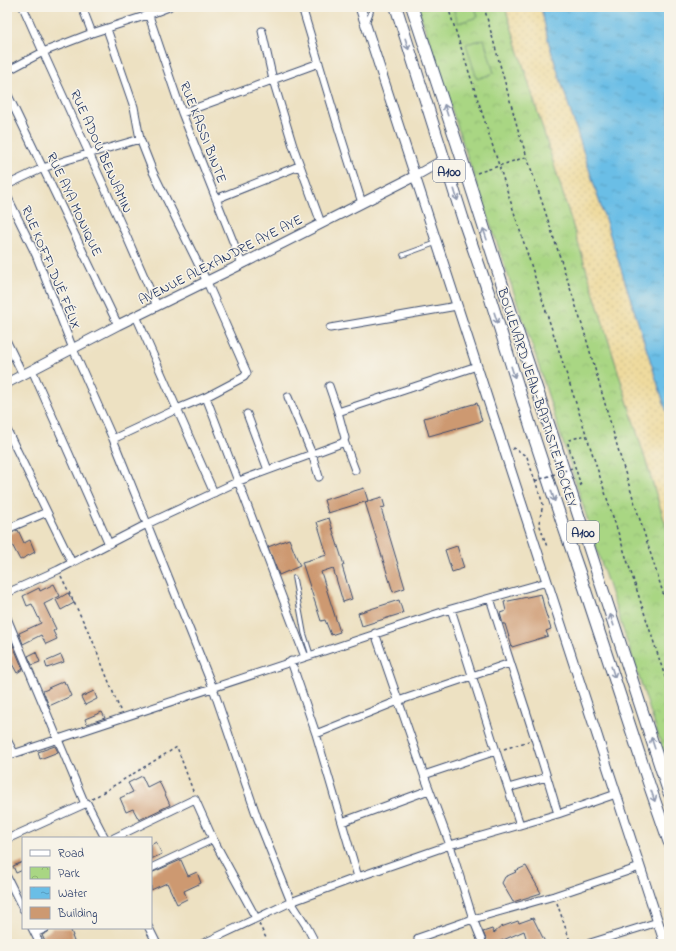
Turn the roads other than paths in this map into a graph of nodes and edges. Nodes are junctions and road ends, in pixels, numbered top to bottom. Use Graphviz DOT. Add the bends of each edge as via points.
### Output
graph roads {
  1 [pos="23,7"];
  2 [pos="82,7"];
  3 [pos="146,7"];
  4 [pos="169,7"];
  5 [pos="302,7"];
  6 [pos="360,7"];
  7 [pos="370,7"];
  8 [pos="396,7"];
  9 [pos="412,7"];
  10 [pos="148,15"];
  11 [pos="366,26"];
  12 [pos="107,28"];
  13 [pos="262,31"];
  14 [pos="92,33"];
  15 [pos="43,52"];
  16 [pos="319,63"];
  17 [pos="7,72"];
  18 [pos="273,80"];
  19 [pos="7,93"];
  20 [pos="182,113"];
  21 [pos="140,139"];
  22 [pos="89,153"];
  23 [pos="445,159"];
  24 [pos="299,166"];
  25 [pos="43,168"];
  26 [pos="415,176"];
  27 [pos="7,185"];
  28 [pos="7,196"];
  29 [pos="216,199"];
  30 [pos="362,203"];
  31 [pos="321,224"];
  32 [pos="436,243"];
  33 [pos="403,254"];
  34 [pos="242,264"];
  35 [pos="207,282"];
  36 [pos="157,306"];
  37 [pos="457,306"];
  38 [pos="136,316"];
  39 [pos="118,325"];
  40 [pos="330,328"];
  41 [pos="7,342"];
  42 [pos="73,349"];
  43 [pos="477,366"];
  44 [pos="32,370"];
  45 [pos="23,375"];
  46 [pos="7,383"];
  47 [pos="329,386"];
  48 [pos="206,397"];
  49 [pos="288,397"];
  50 [pos="177,409"];
  51 [pos="338,412"];
  52 [pos="247,414"];
  53 [pos="7,430"];
  54 [pos="113,439"];
  55 [pos="344,441"];
  56 [pos="312,454"];
  57 [pos="268,470"];
  58 [pos="355,470"];
  59 [pos="319,477"];
  60 [pos="239,482"];
  61 [pos="214,493"];
  62 [pos="47,512"];
  63 [pos="147,524"];
  64 [pos="7,529"];
  65 [pos="109,544"];
  66 [pos="72,563"];
  67 [pos="294,578"];
  68 [pos="547,582"];
  69 [pos="7,593"];
  70 [pos="490,598"];
  71 [pos="451,609"];
  72 [pos="7,618"];
  73 [pos="375,633"];
  74 [pos="308,656"];
  75 [pos="291,661"];
  76 [pos="510,663"];
  77 [pos="472,676"];
  78 [pos="213,688"];
  79 [pos="398,701"];
  80 [pos="316,734"];
  81 [pos="58,739"];
  82 [pos="7,740"];
  83 [pos="496,751"];
  84 [pos="10,755"];
  85 [pos="424,775"];
  86 [pos="547,777"];
  87 [pos="508,788"];
  88 [pos="429,790"];
  89 [pos="616,794"];
  90 [pos="669,794"];
  91 [pos="86,803"];
  92 [pos="558,814"];
  93 [pos="342,822"];
  94 [pos="520,825"];
  95 [pos="104,837"];
  96 [pos="116,837"];
  97 [pos="7,839"];
  98 [pos="213,839"];
  99 [pos="669,842"];
  100 [pos="450,845"];
  101 [pos="640,867"];
  102 [pos="152,868"];
  103 [pos="7,877"];
  104 [pos="358,877"];
  105 [pos="291,902"];
  106 [pos="22,907"];
  107 [pos="256,918"];
  108 [pos="473,919"];
  109 [pos="658,922"];
  110 [pos="150,929"];
  111 [pos="33,931"];
  112 [pos="40,944"];
  113 [pos="157,944"];
  114 [pos="202,944"];
  115 [pos="316,944"];
  116 [pos="418,944"];
  117 [pos="483,944"];
  118 [pos="588,944"];
  119 [pos="665,944"];
  1 -- 15 [label="street, RUE ADOU BENJAMIN"];
  2 -- 14 [label="street"];
  3 -- 10 [label="street, RUE KASSI BINTE"];
  4 -- 10 [label="street"];
  5 -- 16 [label="street"];
  6 -- 11 [label="street"];
  7 -- 11 [label="lane" via="371,12"];
  8 -- 23 [label="highway, BOULEVARD JEAN-BAPTISTE MOCKEY / A100, one-way"];
  90 -- 9 [label="highway, BOULEVARD JEAN-BAPTISTE MOCKEY / A100, one-way"];
  10 -- 12 [label="street"];
  10 -- 20 [label="street, RUE KASSI BINTE"];
  11 -- 26 [label="street"];
  12 -- 14 [label="street"];
  12 -- 21 [label="street" via="134,107"];
  13 -- 18 [label="street"];
  14 -- 15 [label="street"];
  15 -- 17 [label="street"];
  15 -- 22 [label="street, RUE ADOU BENJAMIN"];
  16 -- 18 [label="street"];
  16 -- 30 [label="street"];
  18 -- 20 [label="street"];
  18 -- 24 [label="street"];
  19 -- 25 [label="street, RUE AYA MONIQUE"];
  20 -- 29 [label="street, RUE KASSI BINTE"];
  21 -- 22 [label="street"];
  21 -- 35 [label="street" via="153,172"];
  22 -- 25 [label="street"];
  22 -- 36 [label="street, RUE ADOU BENJAMIN"];
  23 -- 26 [label="street, AVENUE ALEXANDRE AYE AYE"];
  23 -- 99 [label="highway, BOULEVARD JEAN-BAPTISTE MOCKEY / A100, one-way"];
  24 -- 29 [label="street"];
  24 -- 31 [label="street"];
  25 -- 27 [label="street"];
  25 -- 39 [label="street, RUE AYA MONIQUE"];
  26 -- 30 [label="street, AVENUE ALEXANDRE AYE AYE"];
  26 -- 32 [label="street"];
  28 -- 42 [label="street, RUE KOFFI DJÈ FÉLIX" via="36,255"];
  29 -- 34 [label="street, RUE KASSI BINTE"];
  30 -- 31 [label="street, AVENUE ALEXANDRE AYE AYE"];
  31 -- 34 [label="street, AVENUE ALEXANDRE AYE AYE"];
  32 -- 33 [label="lane"];
  32 -- 37 [label="street"];
  34 -- 35 [label="street, AVENUE ALEXANDRE AYE AYE"];
  35 -- 36 [label="street, AVENUE ALEXANDRE AYE AYE"];
  35 -- 48 [label="street" via="247,373"];
  36 -- 38 [label="street, AVENUE ALEXANDRE AYE AYE"];
  37 -- 40 [label="street"];
  37 -- 43 [label="street"];
  38 -- 39 [label="street, AVENUE ALEXANDRE AYE AYE"];
  38 -- 50 [label="street"];
  39 -- 42 [label="street, AVENUE ALEXANDRE AYE AYE"];
  41 -- 45 [label="street"];
  42 -- 44 [label="street, AVENUE ALEXANDRE AYE AYE"];
  42 -- 54 [label="street, RUE KOFFI DJÈ FÉLIX"];
  43 -- 51 [label="street"];
  43 -- 68 [label="street"];
  44 -- 45 [label="street, AVENUE ALEXANDRE AYE AYE"];
  44 -- 65 [label="street"];
  45 -- 46 [label="street, AVENUE ALEXANDRE AYE AYE"];
  47 -- 51 [label="street"];
  48 -- 50 [label="street"];
  48 -- 60 [label="street"];
  49 -- 56 [label="street"];
  50 -- 54 [label="street"];
  50 -- 61 [label="street"];
  51 -- 55 [label="street"];
  52 -- 57 [label="street"];
  53 -- 62 [label="street"];
  54 -- 63 [label="street, RUE KOFFI DJÈ FÉLIX"];
  55 -- 56 [label="street"];
  55 -- 58 [label="street"];
  56 -- 57 [label="street"];
  56 -- 59 [label="street"];
  57 -- 60 [label="street"];
  60 -- 61 [label="street"];
  60 -- 74 [label="street"];
  61 -- 63 [label="street"];
  62 -- 64 [label="street"];
  62 -- 66 [label="street"];
  63 -- 65 [label="street"];
  63 -- 78 [label="street, RUE KOFFI DJÈ FÉLIX"];
  65 -- 66 [label="street"];
  66 -- 69 [label="street"];
  67 -- 74 [label="lane"];
  68 -- 70 [label="street"];
  68 -- 89 [label="street"];
  70 -- 71 [label="street"];
  70 -- 76 [label="street"];
  71 -- 73 [label="street"];
  71 -- 77 [label="street"];
  72 -- 81 [label="street"];
  73 -- 74 [label="street"];
  73 -- 79 [label="street"];
  74 -- 75 [label="street"];
  75 -- 78 [label="street"];
  75 -- 80 [label="street"];
  76 -- 77 [label="street"];
  76 -- 86 [label="street"];
  77 -- 79 [label="street"];
  77 -- 83 [label="street"];
  78 -- 81 [label="street"];
  78 -- 105 [label="street, RUE KOFFI DJÈ FÉLIX" via="257,817"];
  79 -- 80 [label="street"];
  79 -- 85 [label="street"];
  80 -- 93 [label="street"];
  81 -- 84 [label="street"];
  81 -- 91 [label="street"];
  82 -- 84 [label="street"];
  83 -- 85 [label="street"];
  83 -- 87 [label="street"];
  85 -- 88 [label="street"];
  86 -- 87 [label="street"];
  86 -- 92 [label="street"];
  87 -- 94 [label="street"];
  88 -- 93 [label="street"];
  88 -- 100 [label="street"];
  89 -- 92 [label="street"];
  89 -- 101 [label="street"];
  91 -- 95 [label="street"];
  91 -- 97 [label="street"];
  92 -- 94 [label="street"];
  93 -- 104 [label="street"];
  94 -- 100 [label="street"];
  96 -- 98 [label="street" via="196,799"];
  98 -- 102 [label="street"];
  98 -- 107 [label="street"];
  100 -- 104 [label="street"];
  100 -- 108 [label="street"];
  101 -- 108 [label="street" via="554,896"];
  101 -- 109 [label="street"];
  103 -- 106 [label="street"];
  104 -- 105 [label="street"];
  105 -- 107 [label="street"];
  105 -- 115 [label="street, RUE KOFFI DJÈ FÉLIX"];
  107 -- 114 [label="street"];
  108 -- 116 [label="street" via="418,938"];
  108 -- 117 [label="street"];
  109 -- 118 [label="street"];
  109 -- 119 [label="street"];
  110 -- 113 [label="street"];
  111 -- 112 [label="street"];
}
